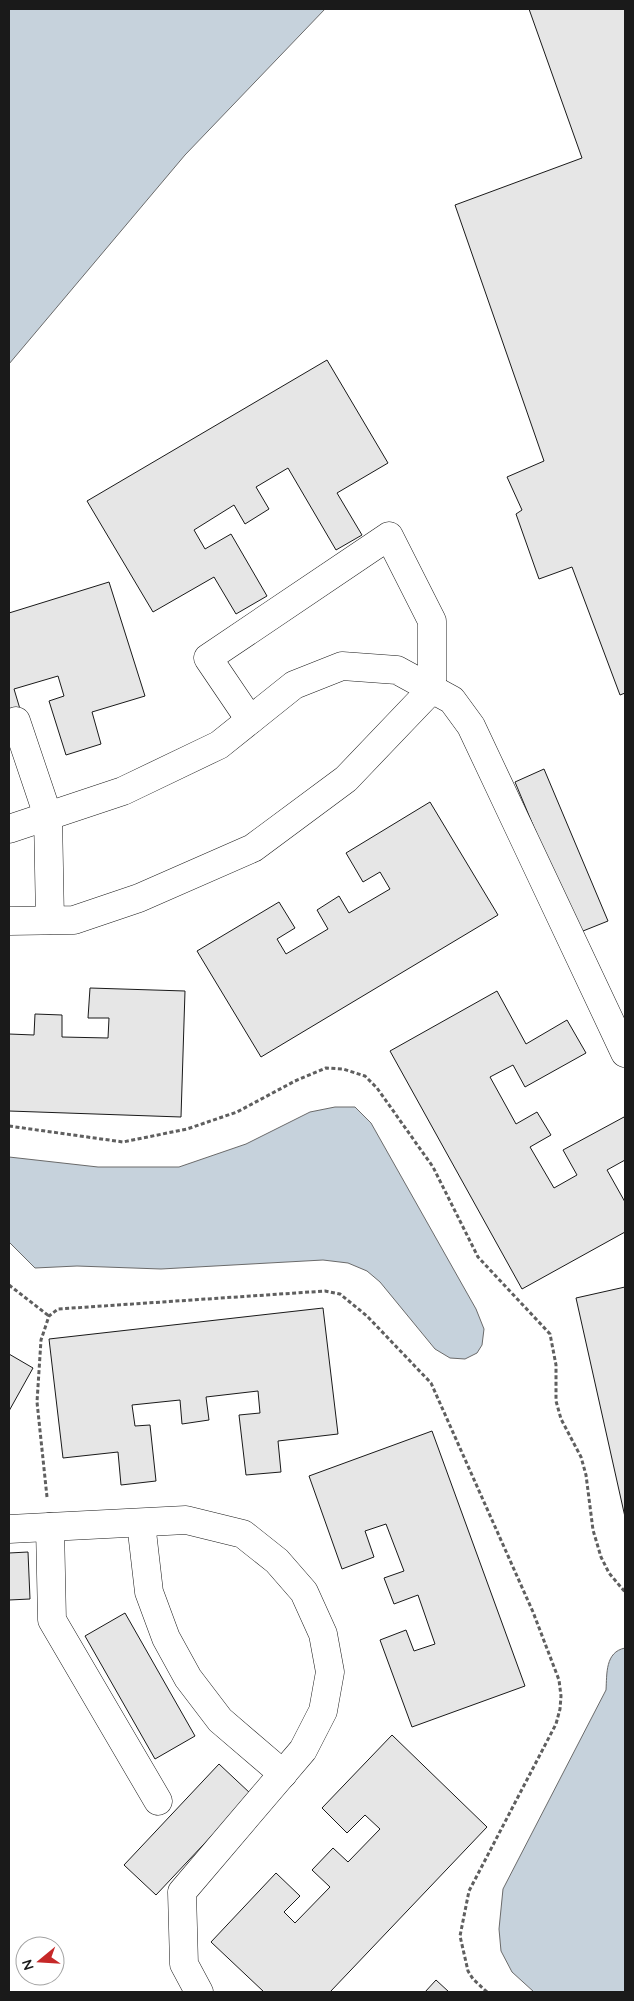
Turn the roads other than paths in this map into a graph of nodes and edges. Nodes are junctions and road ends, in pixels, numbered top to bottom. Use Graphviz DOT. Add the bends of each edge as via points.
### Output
graph roads {
  1 [pos="432,689"];
  2 [pos="250,720"];
  3 [pos="16,721"];
  4 [pos="48,816"];
  5 [pos="9,829"];
  6 [pos="50,920"];
  7 [pos="9,921"];
  8 [pos="625,1053"];
  9 [pos="141,1523"];
  10 [pos="50,1527"];
  11 [pos="9,1529"];
  12 [pos="283,1774"];
  13 [pos="158,1801"];
  14 [pos="200,1992"];
  1 -- 2 [label="street" via="397,670 342,666 294,685"];
  1 -- 2 [label="street" via="432,621 389,536 208,658"];
  1 -- 6 [label="street" via="346,779 253,848 139,898 74,920"];
  1 -- 8 [label="street" via="452,700 471,726"];
  2 -- 4 [label="street" via="219,745 123,791"];
  3 -- 4 [label="street"];
  4 -- 5 [label="street"];
  4 -- 6 [label="street"];
  6 -- 7 [label="street"];
  9 -- 10 [label="street"];
  9 -- 12 [label="street" via="149,1592 166,1638 188,1678 220,1720"];
  9 -- 12 [label="street" via="186,1520 243,1534 277,1561 304,1592 323,1634 330,1672 323,1711 303,1750"];
  10 -- 11 [label="street"];
  10 -- 13 [label="street" via="52,1620"];
  12 -- 14 [label="street" via="182,1892 184,1964"];
}
